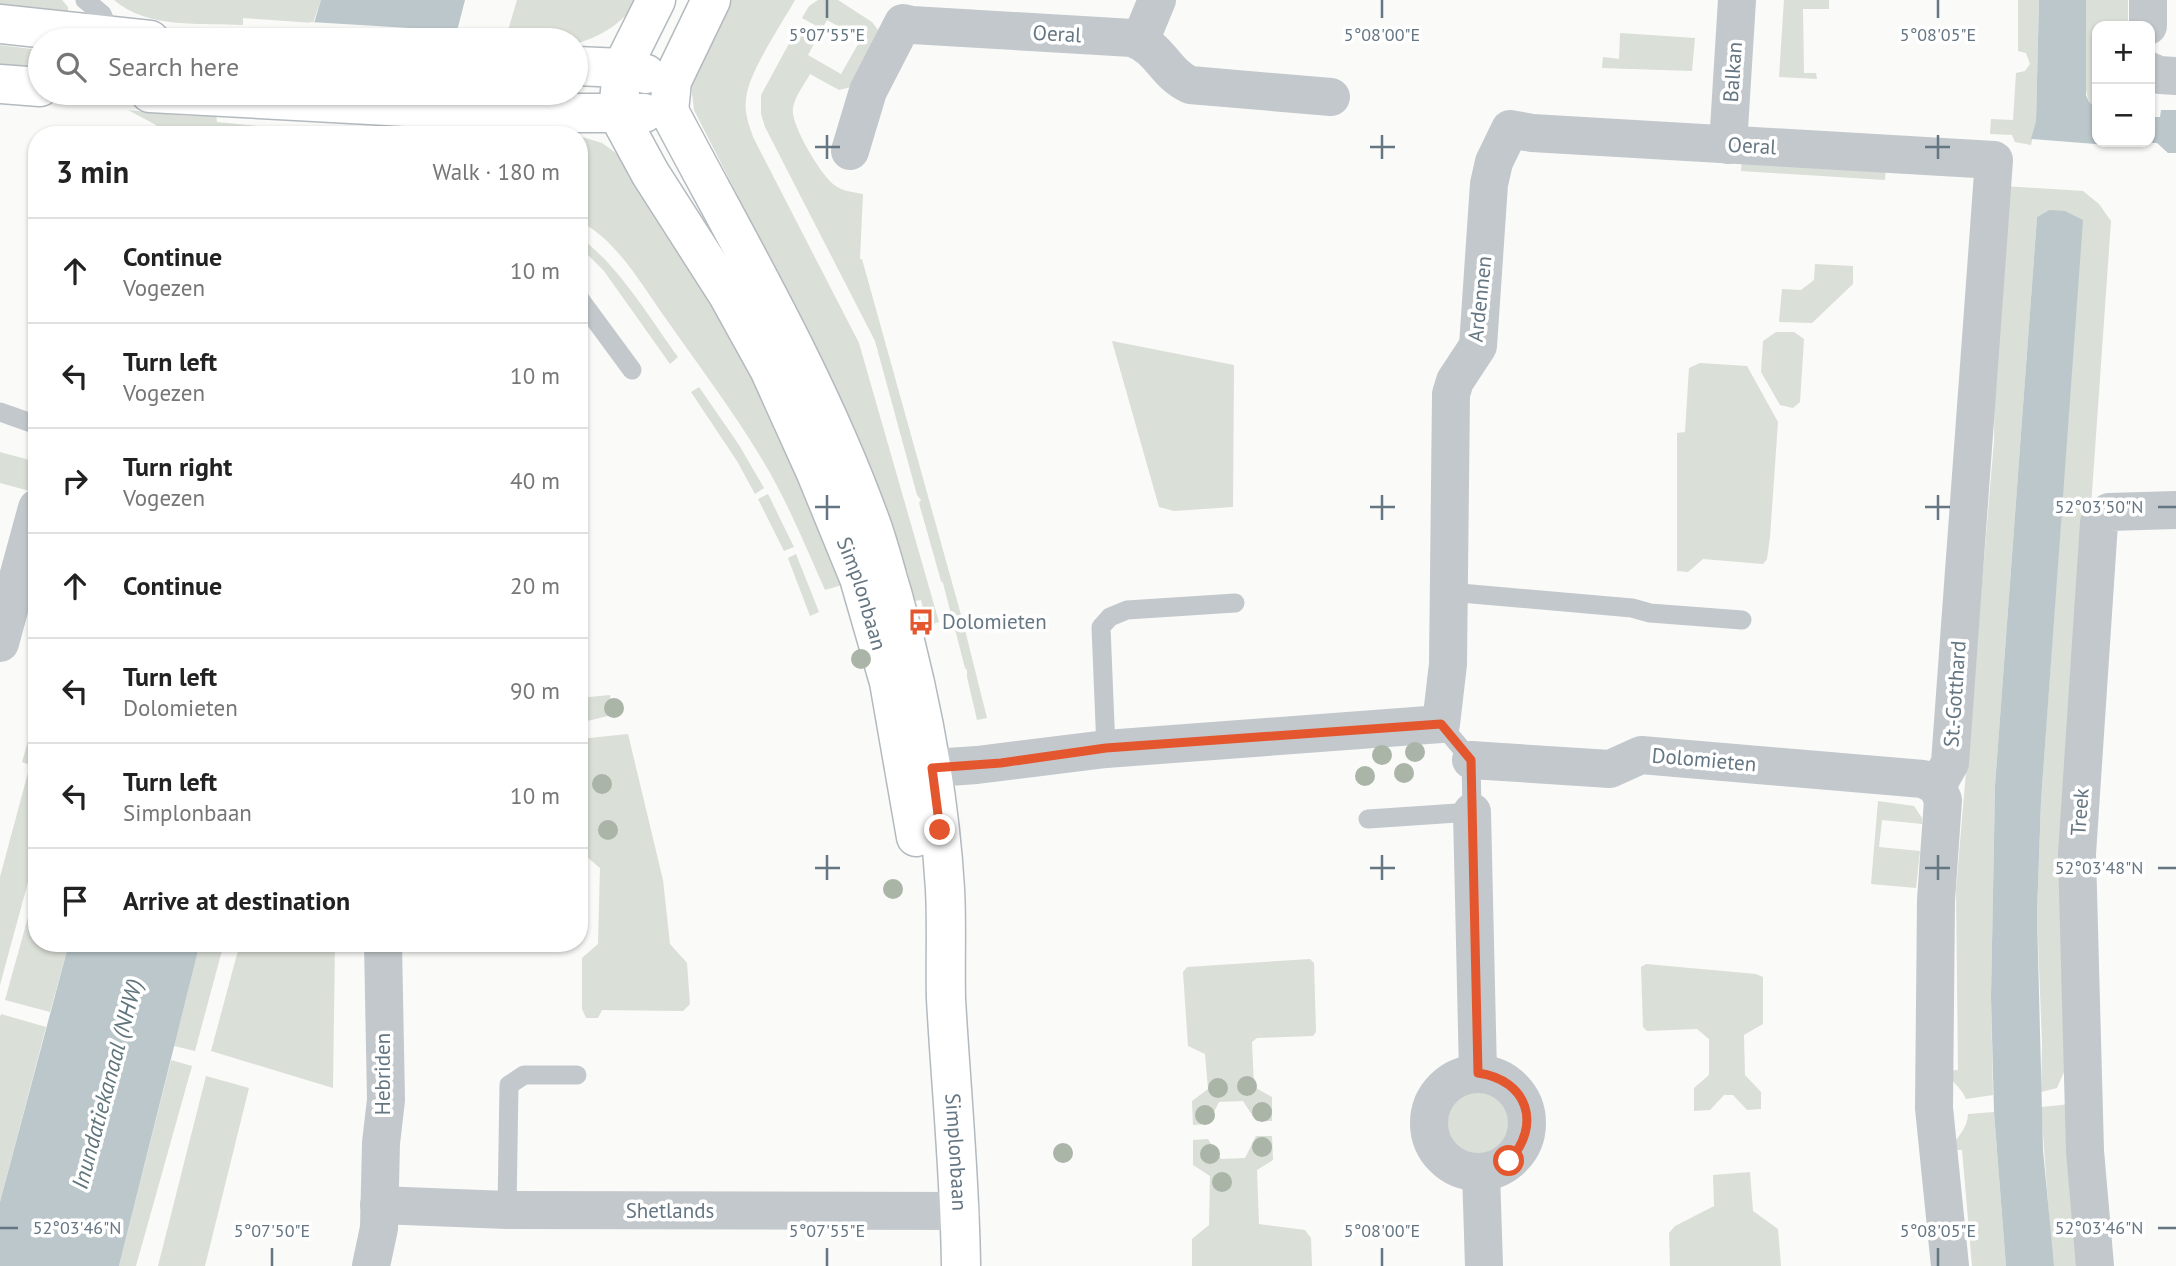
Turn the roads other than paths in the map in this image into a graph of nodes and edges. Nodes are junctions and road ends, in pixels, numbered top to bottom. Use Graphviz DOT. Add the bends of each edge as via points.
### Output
graph roads {
  1 [pos="85,0"];
  2 [pos="656,0"];
  3 [pos="711,0"];
  4 [pos="1157,0"];
  5 [pos="1737,0"];
  6 [pos="2148,0"];
  7 [pos="2148,21"];
  8 [pos="0,24"];
  9 [pos="34,28"];
  10 [pos="108,28"];
  11 [pos="1140,41"];
  12 [pos="588,67"];
  13 [pos="622,68"];
  14 [pos="2155,73"];
  15 [pos="2176,76"];
  16 [pos="0,84"];
  17 [pos="28,86"];
  18 [pos="670,96"];
  19 [pos="1331,97"];
  20 [pos="368,105"];
  21 [pos="618,114"];
  22 [pos="1510,129"];
  23 [pos="1728,145"];
  24 [pos="850,151"];
  25 [pos="1994,160"];
  26 [pos="588,310"];
  27 [pos="632,370"];
  28 [pos="0,412"];
  29 [pos="28,422"];
  30 [pos="2176,510"];
  31 [pos="28,541"];
  32 [pos="1450,592"];
  33 [pos="1235,603"];
  34 [pos="1742,620"];
  35 [pos="0,643"];
  36 [pos="1441,724"];
  37 [pos="1106,748"];
  38 [pos="1471,760"];
  39 [pos="918,769"];
  40 [pos="1937,786"];
  41 [pos="1472,812"];
  42 [pos="1368,819"];
  43 [pos="383,952"];
  44 [pos="1478,1073"];
  45 [pos="577,1075"];
  46 [pos="1481,1172"];
  47 [pos="379,1205"];
  48 [pos="507,1210"];
  49 [pos="961,1211"];
  50 [pos="371,1266"];
  51 [pos="961,1266"];
  52 [pos="1484,1266"];
  53 [pos="1950,1266"];
  54 [pos="2095,1266"];
  1 -- 10 [label="lane" via="102,14"];
  2 -- 13 [label="street"];
  3 -- 18 [label="street"];
  4 -- 11 [label="street"];
  5 -- 23 [label="street, Balkan"];
  6 -- 7 [label="street"];
  8 -- 9 [label="street"];
  11 -- 19 [label="street" via="1156,52 1176,78 1190,85"];
  11 -- 24 [label="street, Oeral" via="904,23 868,91"];
  12 -- 13 [label="street"];
  13 -- 18 [label="street"];
  13 -- 21 [label="street"];
  14 -- 15 [label="street"];
  16 -- 17 [label="street"];
  18 -- 21 [label="street"];
  18 -- 39 [label="street, Simplonbaan" via="791,341 873,527 923,713"];
  20 -- 21 [label="street"];
  21 -- 39 [label="street, Simplonbaan" via="769,369 863,591"];
  22 -- 23 [label="street, Oeral"];
  22 -- 32 [label="street, Ardennen" via="1489,184 1478,346 1451,394"];
  23 -- 25 [label="street, Oeral"];
  25 -- 40 [label="street, St.-Gotthard" via="1950,763"];
  26 -- 27 [label="lane"];
  28 -- 29 [label="lane"];
  30 -- 54 [label="street, Treek" via="2109,512 2099,523 2077,854 2085,1151"];
  31 -- 35 [label="street"];
  32 -- 34 [label="lane"];
  32 -- 36 [label="street, Ardennen"];
  33 -- 37 [label="lane" via="1126,610 1101,627"];
  36 -- 37 [label="street"];
  36 -- 38 [label="lane"];
  37 -- 39 [label="street"];
  38 -- 40 [label="street, Dolomieten" via="1610,769 1641,755 1923,779"];
  38 -- 41 [label="lane"];
  39 -- 49 [label="street, Simplonbaan" via="945,891 946,997"];
  40 -- 53 [label="street" via="1943,800 1936,900 1934,1108"];
  41 -- 42 [label="lane"];
  41 -- 44 [label="street"];
  43 -- 47 [label="street, Hebriden" via="386,1100"];
  44 -- 46 [label="street" via="1493,1075 1517,1092 1527,1122 1523,1143 1509,1161"];
  44 -- 46 [label="street" via="1463,1075 1438,1093 1428,1121 1438,1152 1450,1164"];
  45 -- 48 [label="lane" via="524,1075 509,1085"];
  46 -- 52 [label="street"];
  47 -- 48 [label="street, Shetlands"];
  47 -- 50 [label="street, Hebriden"];
  48 -- 49 [label="street, Shetlands"];
  49 -- 51 [label="street, Simplonbaan"];
}
